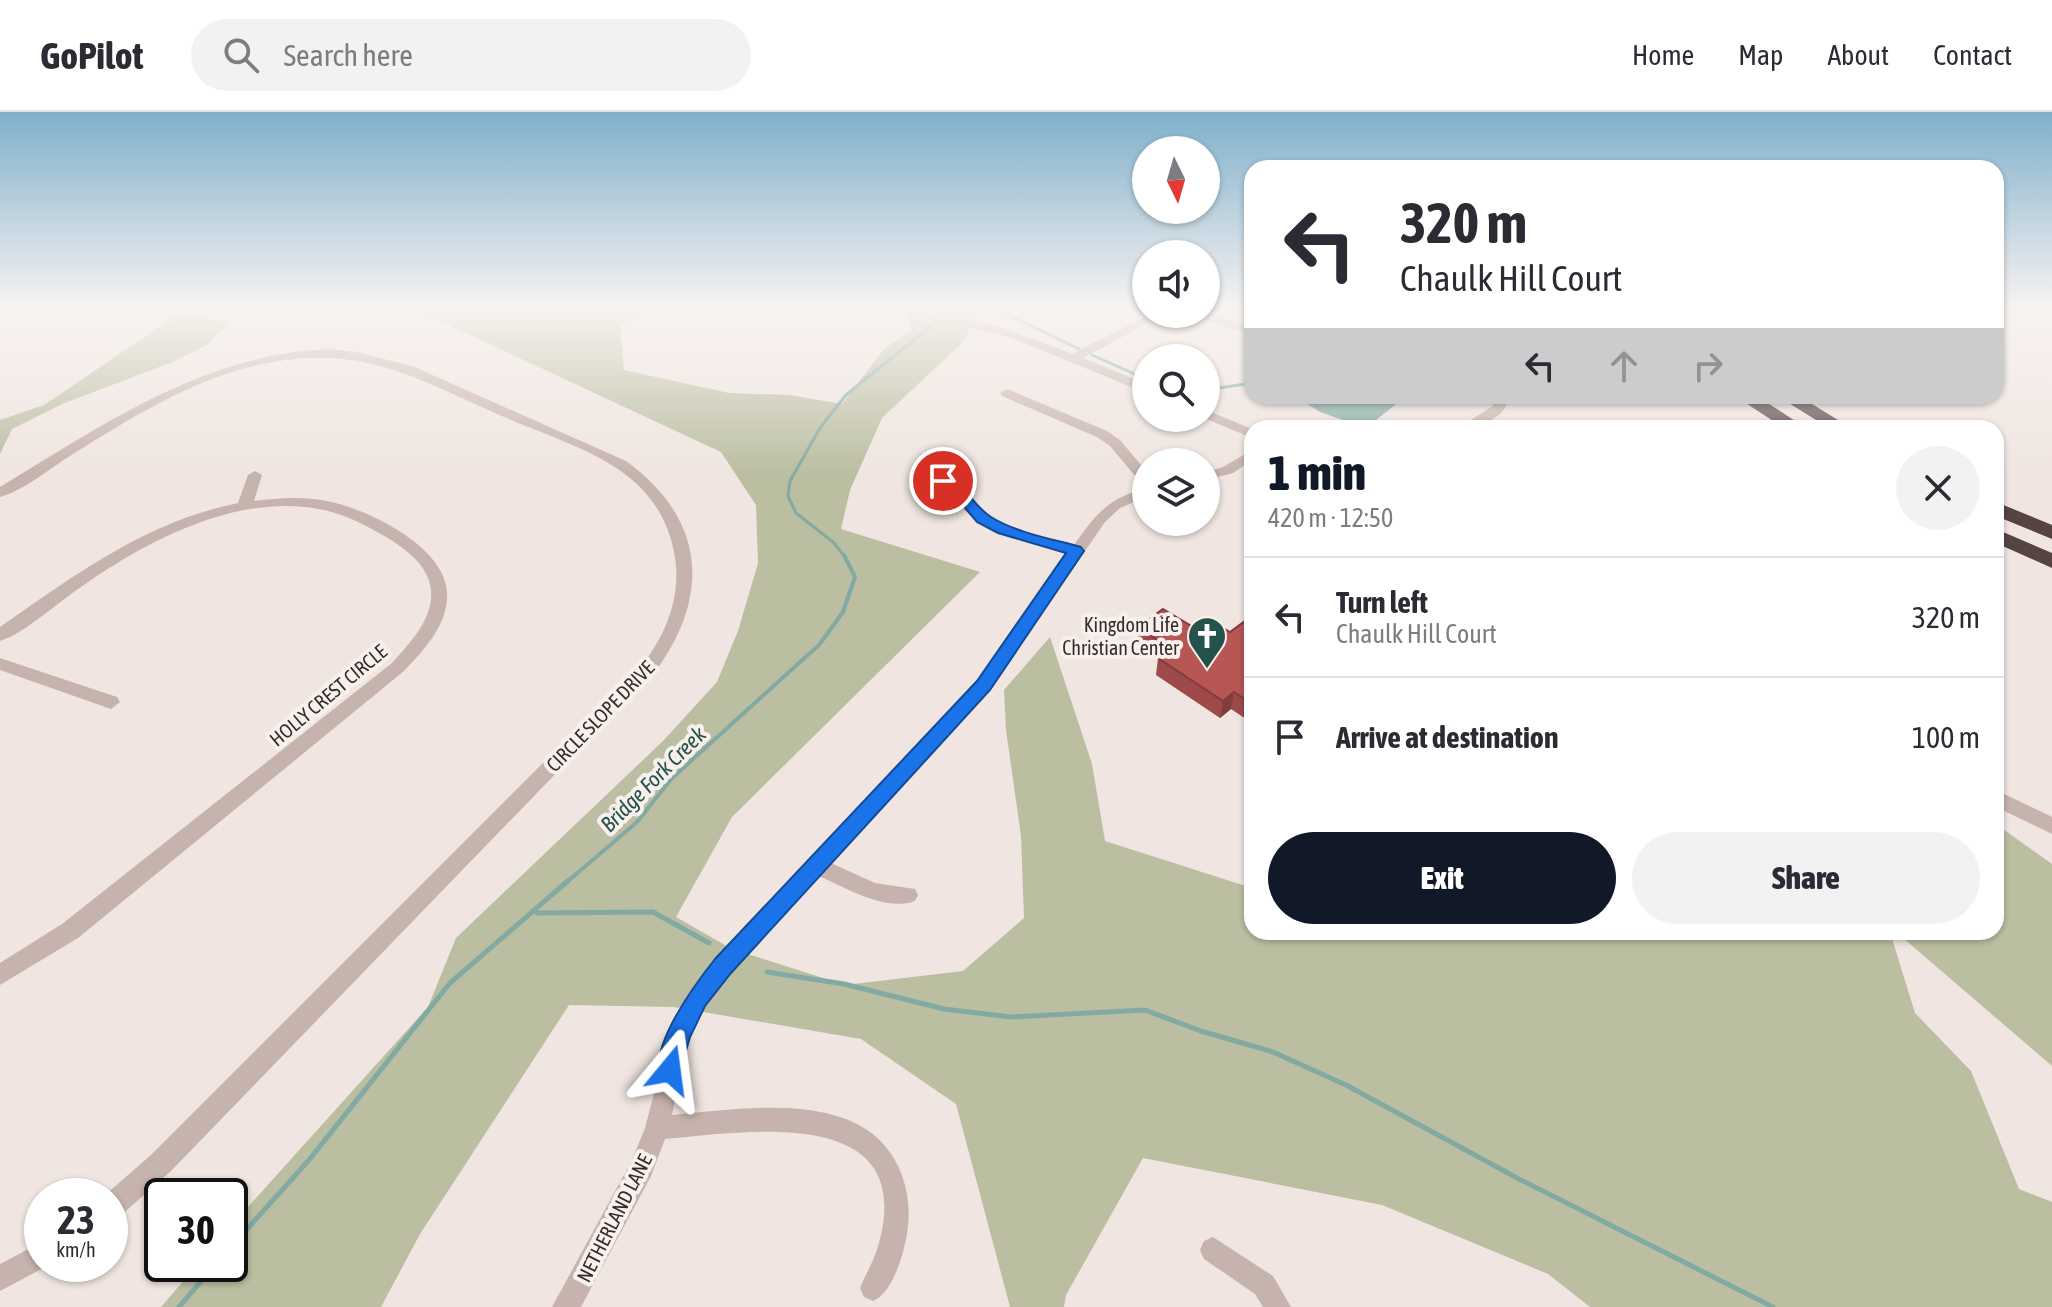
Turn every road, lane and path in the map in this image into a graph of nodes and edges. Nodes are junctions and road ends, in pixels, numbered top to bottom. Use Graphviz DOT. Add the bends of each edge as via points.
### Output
graph roads {
  1 [pos="257,363"];
  2 [pos="390,363"];
  3 [pos="1084,363"];
  4 [pos="1132,383"];
  5 [pos="1007,393"];
  6 [pos="1500,404"];
  7 [pos="1757,404"];
  8 [pos="1800,404"];
  9 [pos="1220,420"];
  10 [pos="1479,420"];
  11 [pos="1784,420"];
  12 [pos="1828,420"];
  13 [pos="1244,431"];
  14 [pos="1244,459"];
  15 [pos="1132,463"];
  16 [pos="1220,472"];
  17 [pos="255,475"];
  18 [pos="943,481"];
  19 [pos="0,493"];
  20 [pos="1132,498"];
  21 [pos="245,506"];
  22 [pos="2004,512"];
  23 [pos="2052,533"];
  24 [pos="2004,539"];
  25 [pos="1076,551"];
  26 [pos="2052,561"];
  27 [pos="0,635"];
  28 [pos="0,664"];
  29 [pos="111,702"];
  30 [pos="2004,802"];
  31 [pos="2052,826"];
  32 [pos="818,866"];
  33 [pos="908,895"];
  34 [pos="0,975"];
  35 [pos="657,1128"];
  36 [pos="128,1192"];
  37 [pos="1213,1250"];
  38 [pos="24,1265"];
  39 [pos="0,1278"];
  40 [pos="873,1288"];
  41 [pos="565,1307"];
  42 [pos="1278,1307"];
  1 -- 19 [label="street, CIRCLE SLOPE DRIVE" via="187,384"];
  2 -- 36 [label="street, CIRCLE SLOPE DRIVE" via="630,469 660,494 675,519 682,541 682,604 663,650 626,692"];
  3 -- 4 [label="street"];
  5 -- 15 [label="street" via="1102,434"];
  6 -- 10 [label="street"];
  7 -- 11 [label="highway"];
  8 -- 12 [label="highway"];
  9 -- 13 [label="street"];
  14 -- 16 [label="street"];
  17 -- 21 [label="street"];
  18 -- 25 [label="street" via="993,524"];
  20 -- 25 [label="street, NETHERLAND LANE" via="1100,519"];
  21 -- 27 [label="street, HOLLY CREST CIRCLE" via="139,543"];
  21 -- 34 [label="street, HOLLY CREST CIRCLE" via="338,508 405,542 428,561 437,577 440,596 430,628 398,667 196,832 70,931"];
  22 -- 23 [label="highway"];
  24 -- 26 [label="highway"];
  25 -- 32 [label="street, NETHERLAND LANE" via="984,685"];
  28 -- 29 [label="street"];
  30 -- 31 [label="street"];
  32 -- 33 [label="street" via="873,891"];
  32 -- 35 [label="street, NETHERLAND LANE" via="697,999 679,1035"];
  35 -- 40 [label="street" via="786,1122 834,1126 862,1140 893,1181 898,1215 892,1250"];
  35 -- 41 [label="street, NETHERLAND LANE" via="642,1167"];
  37 -- 42 [label="street" via="1264,1285"];
  38 -- 39 [label="street"];
}
